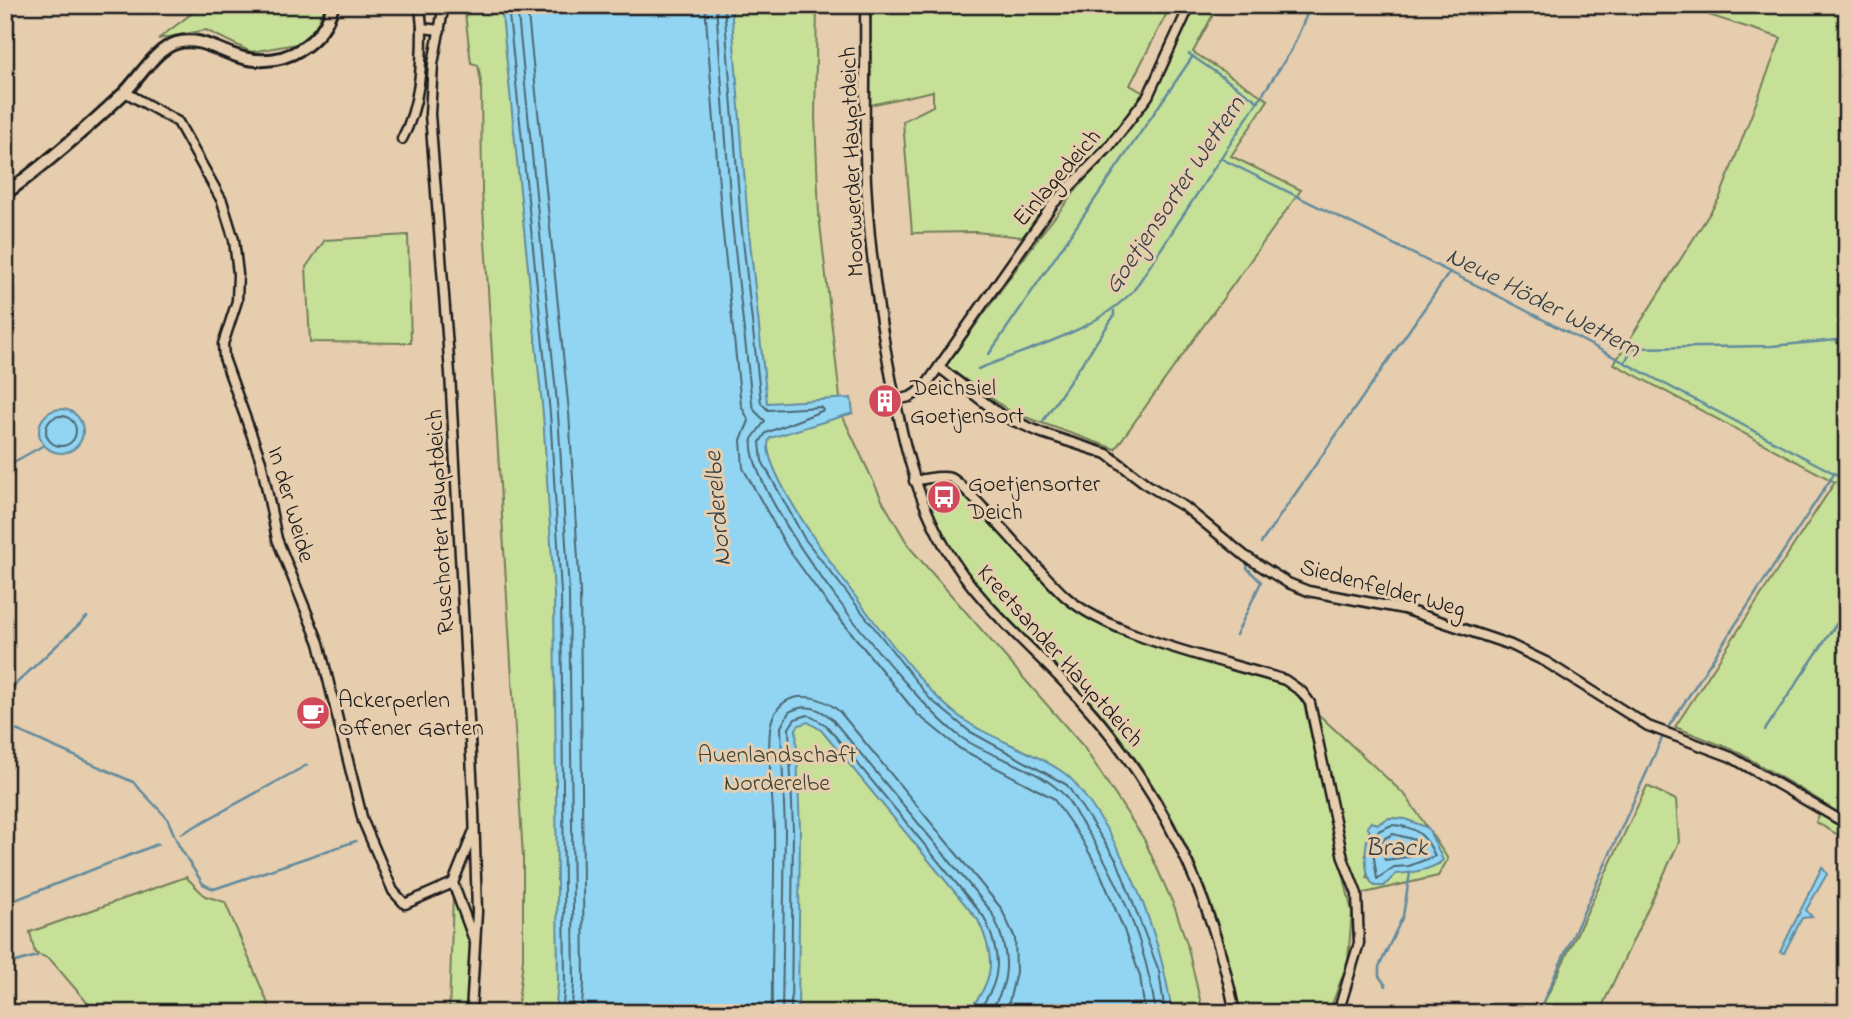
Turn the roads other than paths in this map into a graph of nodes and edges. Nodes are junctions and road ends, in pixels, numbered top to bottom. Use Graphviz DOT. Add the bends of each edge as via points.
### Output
graph roads {
  1 [pos="334,5"];
  2 [pos="420,5"];
  3 [pos="444,5"];
  4 [pos="865,5"];
  5 [pos="1190,5"];
  6 [pos="422,28"];
  7 [pos="440,30"];
  8 [pos="125,92"];
  9 [pos="402,139"];
  10 [pos="5,194"];
  11 [pos="940,368"];
  12 [pos="895,400"];
  13 [pos="914,481"];
  14 [pos="1847,824"];
  15 [pos="474,830"];
  16 [pos="453,883"];
  17 [pos="476,948"];
  18 [pos="471,1013"];
  19 [pos="1235,1013"];
  20 [pos="1338,1013"];
  1 -- 8 [label="street" via="322,32 294,53 250,60 194,41 179,42 166,47"];
  2 -- 6 [label="street"];
  3 -- 7 [label="street, Ruschorter Hauptdeich"];
  4 -- 12 [label="street, Moorwerder Hauptdeich" via="868,210"];
  5 -- 11 [label="street, Einlagedeich" via="1148,96 1108,148 1053,204"];
  6 -- 7 [label="street"];
  6 -- 9 [label="street" via="415,111"];
  7 -- 15 [label="street, Ruschorter Hauptdeich" via="430,114 450,373"];
  8 -- 10 [label="street"];
  8 -- 16 [label="street, In der Weide" via="178,122 222,201 238,274 224,358 261,461 276,539 319,643 371,844 393,891 405,904"];
  11 -- 12 [label="street" via="918,394"];
  11 -- 14 [label="street, Siedenfelder Weg" via="1002,416 1107,454 1288,583 1308,592 1404,610 1511,645 1648,726 1731,757"];
  12 -- 13 [label="street, Moorwerder Hauptdeich"];
  13 -- 19 [label="street, Kreetsander Hauptdeich" via="941,540 971,585 1079,698 1147,786 1198,884 1223,957"];
  13 -- 20 [label="street" via="942,477 957,481 1056,589 1082,609 1165,644 1293,685 1310,704 1359,911 1359,943"];
  15 -- 16 [label="street"];
  15 -- 17 [label="street, Ruschorter Hauptdeich"];
  16 -- 17 [label="street"];
  17 -- 18 [label="street, Ruschorter Hauptdeich"];
}
